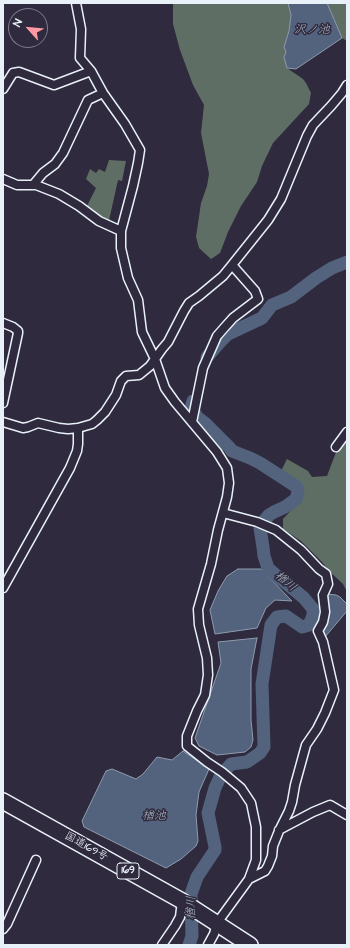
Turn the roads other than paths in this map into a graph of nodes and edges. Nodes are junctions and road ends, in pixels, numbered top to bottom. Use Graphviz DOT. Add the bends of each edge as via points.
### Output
graph roads {
  1 [pos="76,3"];
  2 [pos="91,71"];
  3 [pos="347,85"];
  4 [pos="3,89"];
  5 [pos="103,93"];
  6 [pos="3,180"];
  7 [pos="33,185"];
  8 [pos="121,231"];
  9 [pos="232,266"];
  10 [pos="3,323"];
  11 [pos="154,359"];
  12 [pos="3,403"];
  13 [pos="3,422"];
  14 [pos="192,422"];
  15 [pos="78,428"];
  16 [pos="347,432"];
  17 [pos="336,447"];
  18 [pos="223,513"];
  19 [pos="3,588"];
  20 [pos="3,801"];
  21 [pos="347,815"];
  22 [pos="279,830"];
  23 [pos="36,860"];
  24 [pos="249,879"];
  25 [pos="182,901"];
  26 [pos="217,923"];
  27 [pos="3,929"];
  28 [pos="162,945"];
  29 [pos="208,945"];
  30 [pos="250,945"];
  1 -- 2 [label="street" via="81,29 80,58"];
  2 -- 4 [label="street" via="54,84 19,72 14,73"];
  2 -- 5 [label="street"];
  3 -- 9 [label="street" via="313,125 281,199"];
  5 -- 7 [label="street" via="88,100 63,153"];
  5 -- 8 [label="street" via="140,150"];
  6 -- 7 [label="street" via="17,185"];
  7 -- 8 [label="street" via="59,194 99,221"];
  8 -- 11 [label="street" via="121,248 128,278 138,300 142,332"];
  9 -- 11 [label="street" via="189,303 168,342"];
  9 -- 14 [label="street" via="256,291 258,299 233,318 217,336 203,368"];
  10 -- 12 [label="street" via="18,331"];
  11 -- 14 [label="street" via="165,388"];
  11 -- 15 [label="street" via="139,375 126,376 121,381 116,395 97,420"];
  13 -- 15 [label="street" via="23,428 38,423 59,428"];
  14 -- 18 [label="street" via="227,468 227,497"];
  15 -- 19 [label="street" via="77,451 70,468"];
  16 -- 17 [label="street"];
  18 -- 22 [label="street" via="276,530 326,574 328,584 323,595 323,622 318,631 334,690 317,729 306,745 289,812"];
  18 -- 24 [label="street" via="198,609 208,675 205,695 187,736 187,746 241,788 251,803 256,827 256,860"];
  20 -- 25 [label="highway, 国道169号 / 169"];
  21 -- 22 [label="street" via="330,804"];
  22 -- 24 [label="street" via="265,872"];
  23 -- 27 [label="street"];
  24 -- 26 [label="street"];
  25 -- 26 [label="highway, 国道169号 / 169"];
  25 -- 28 [label="street" via="180,917"];
  26 -- 29 [label="street"];
  26 -- 30 [label="highway, 国道169号 / 169"];
}
